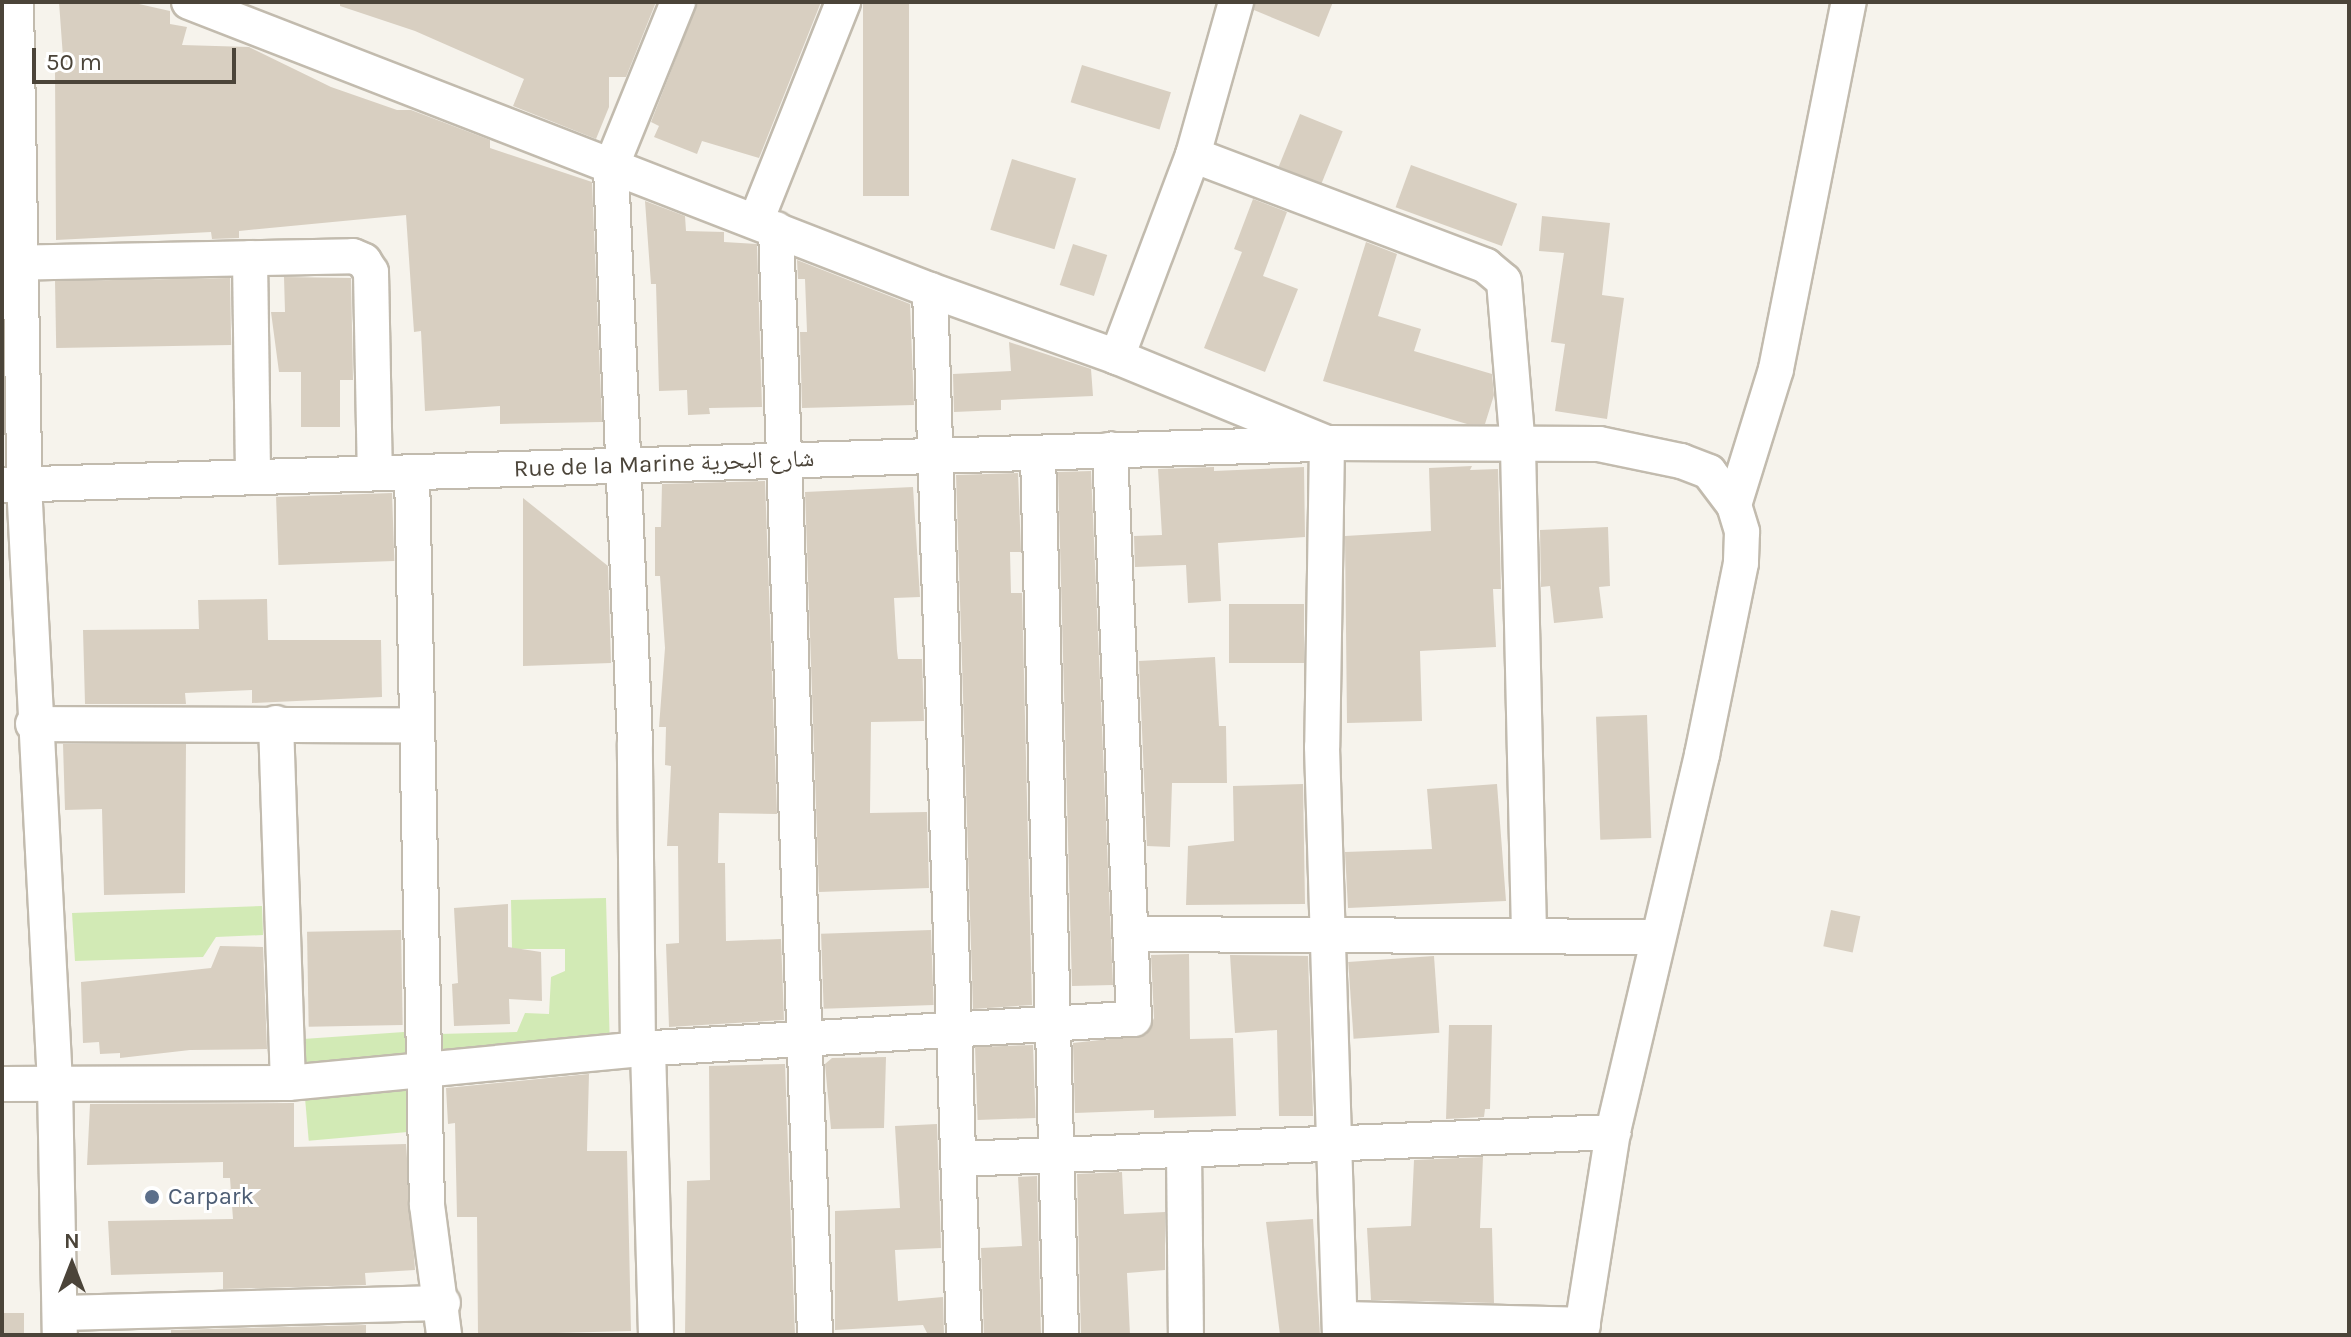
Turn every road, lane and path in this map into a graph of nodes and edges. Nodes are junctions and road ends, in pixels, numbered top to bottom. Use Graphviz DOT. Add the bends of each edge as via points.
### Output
graph roads {
  1 [pos="16,2"];
  2 [pos="189,2"];
  3 [pos="678,2"];
  4 [pos="843,2"];
  5 [pos="1236,2"];
  6 [pos="1849,2"];
  7 [pos="1193,155"];
  8 [pos="611,167"];
  9 [pos="766,225"];
  10 [pos="250,258"];
  11 [pos="13,262"];
  12 [pos="930,290"];
  13 [pos="1117,357"];
  14 [pos="1327,443"];
  15 [pos="1518,448"];
  16 [pos="1110,450"];
  17 [pos="933,455"];
  18 [pos="1038,455"];
  19 [pos="788,460"];
  20 [pos="625,465"];
  21 [pos="412,472"];
  22 [pos="375,473"];
  23 [pos="253,477"];
  24 [pos="13,484"];
  25 [pos="1734,505"];
  26 [pos="276,723"];
  27 [pos="33,724"];
  28 [pos="414,725"];
  29 [pos="1326,933"];
  30 [pos="1132,934"];
  31 [pos="1529,934"];
  32 [pos="1658,937"];
  33 [pos="1049,1022"];
  34 [pos="954,1032"];
  35 [pos="807,1039"];
  36 [pos="638,1049"];
  37 [pos="424,1066"];
  38 [pos="288,1083"];
  39 [pos="2,1084"];
  40 [pos="55,1084"];
  41 [pos="1613,1132"];
  42 [pos="1332,1142"];
  43 [pos="1184,1150"];
  44 [pos="1053,1157"];
  45 [pos="959,1159"];
  46 [pos="444,1319"];
  47 [pos="296,1322"];
  48 [pos="60,1324"];
  49 [pos="1340,1327"];
  50 [pos="1582,1330"];
  51 [pos="656,1335"];
  52 [pos="815,1335"];
  53 [pos="964,1335"];
  54 [pos="1061,1335"];
  55 [pos="1186,1335"];
  1 -- 11 [label="street"];
  2 -- 8 [label="street"];
  3 -- 8 [label="street"];
  4 -- 9 [label="street"];
  5 -- 7 [label="street"];
  6 -- 25 [label="street" via="1776,369"];
  7 -- 13 [label="street"];
  7 -- 15 [label="street" via="1497,271 1506,289"];
  8 -- 9 [label="street"];
  8 -- 20 [label="street"];
  9 -- 12 [label="street"];
  9 -- 19 [label="street"];
  10 -- 11 [label="street"];
  10 -- 22 [label="street" via="353,256 371,272"];
  10 -- 23 [label="street"];
  11 -- 24 [label="street"];
  12 -- 13 [label="street"];
  12 -- 17 [label="street"];
  13 -- 14 [label="street"];
  14 -- 15 [label="street, Rue de la Marine شارع البحرية"];
  14 -- 16 [label="street, Rue de la Marine شارع البحرية"];
  14 -- 29 [label="street"];
  15 -- 25 [label="street, Rue de la Marine شارع البحرية" via="1599,444 1681,461 1709,472"];
  15 -- 31 [label="street"];
  16 -- 18 [label="street, Rue de la Marine شارع البحرية"];
  16 -- 30 [label="street"];
  17 -- 18 [label="street, Rue de la Marine شارع البحرية"];
  17 -- 19 [label="street, Rue de la Marine شارع البحرية"];
  17 -- 34 [label="street"];
  18 -- 33 [label="street"];
  19 -- 20 [label="street, Rue de la Marine شارع البحرية"];
  19 -- 35 [label="street"];
  20 -- 21 [label="street, Rue de la Marine شارع البحرية"];
  20 -- 36 [label="street"];
  21 -- 22 [label="street, Rue de la Marine شارع البحرية"];
  21 -- 28 [label="street"];
  22 -- 23 [label="street, Rue de la Marine شارع البحرية"];
  23 -- 24 [label="street, Rue de la Marine شارع البحرية"];
  24 -- 27 [label="street"];
  25 -- 32 [label="street" via="1742,532 1741,563"];
  26 -- 27 [label="street"];
  26 -- 28 [label="street"];
  26 -- 38 [label="street"];
  27 -- 40 [label="street"];
  28 -- 37 [label="street"];
  29 -- 30 [label="street"];
  29 -- 31 [label="street"];
  29 -- 42 [label="street"];
  30 -- 33 [label="street" via="1134,1019"];
  31 -- 32 [label="street"];
  32 -- 41 [label="street"];
  33 -- 34 [label="street"];
  33 -- 44 [label="street"];
  34 -- 35 [label="street"];
  34 -- 45 [label="street"];
  35 -- 36 [label="street"];
  35 -- 52 [label="street"];
  36 -- 37 [label="street"];
  36 -- 51 [label="street" via="648,1053"];
  37 -- 38 [label="street"];
  37 -- 46 [label="street" via="427,1205"];
  38 -- 40 [label="street"];
  39 -- 40 [label="street"];
  40 -- 48 [label="street"];
  41 -- 42 [label="street"];
  41 -- 50 [label="street"];
  42 -- 43 [label="street"];
  42 -- 49 [label="street"];
  43 -- 44 [label="street"];
  43 -- 55 [label="street"];
  44 -- 45 [label="street"];
  44 -- 54 [label="street"];
  45 -- 53 [label="street"];
  46 -- 47 [label="street"];
  47 -- 48 [label="street"];
  49 -- 50 [label="street"];
}
